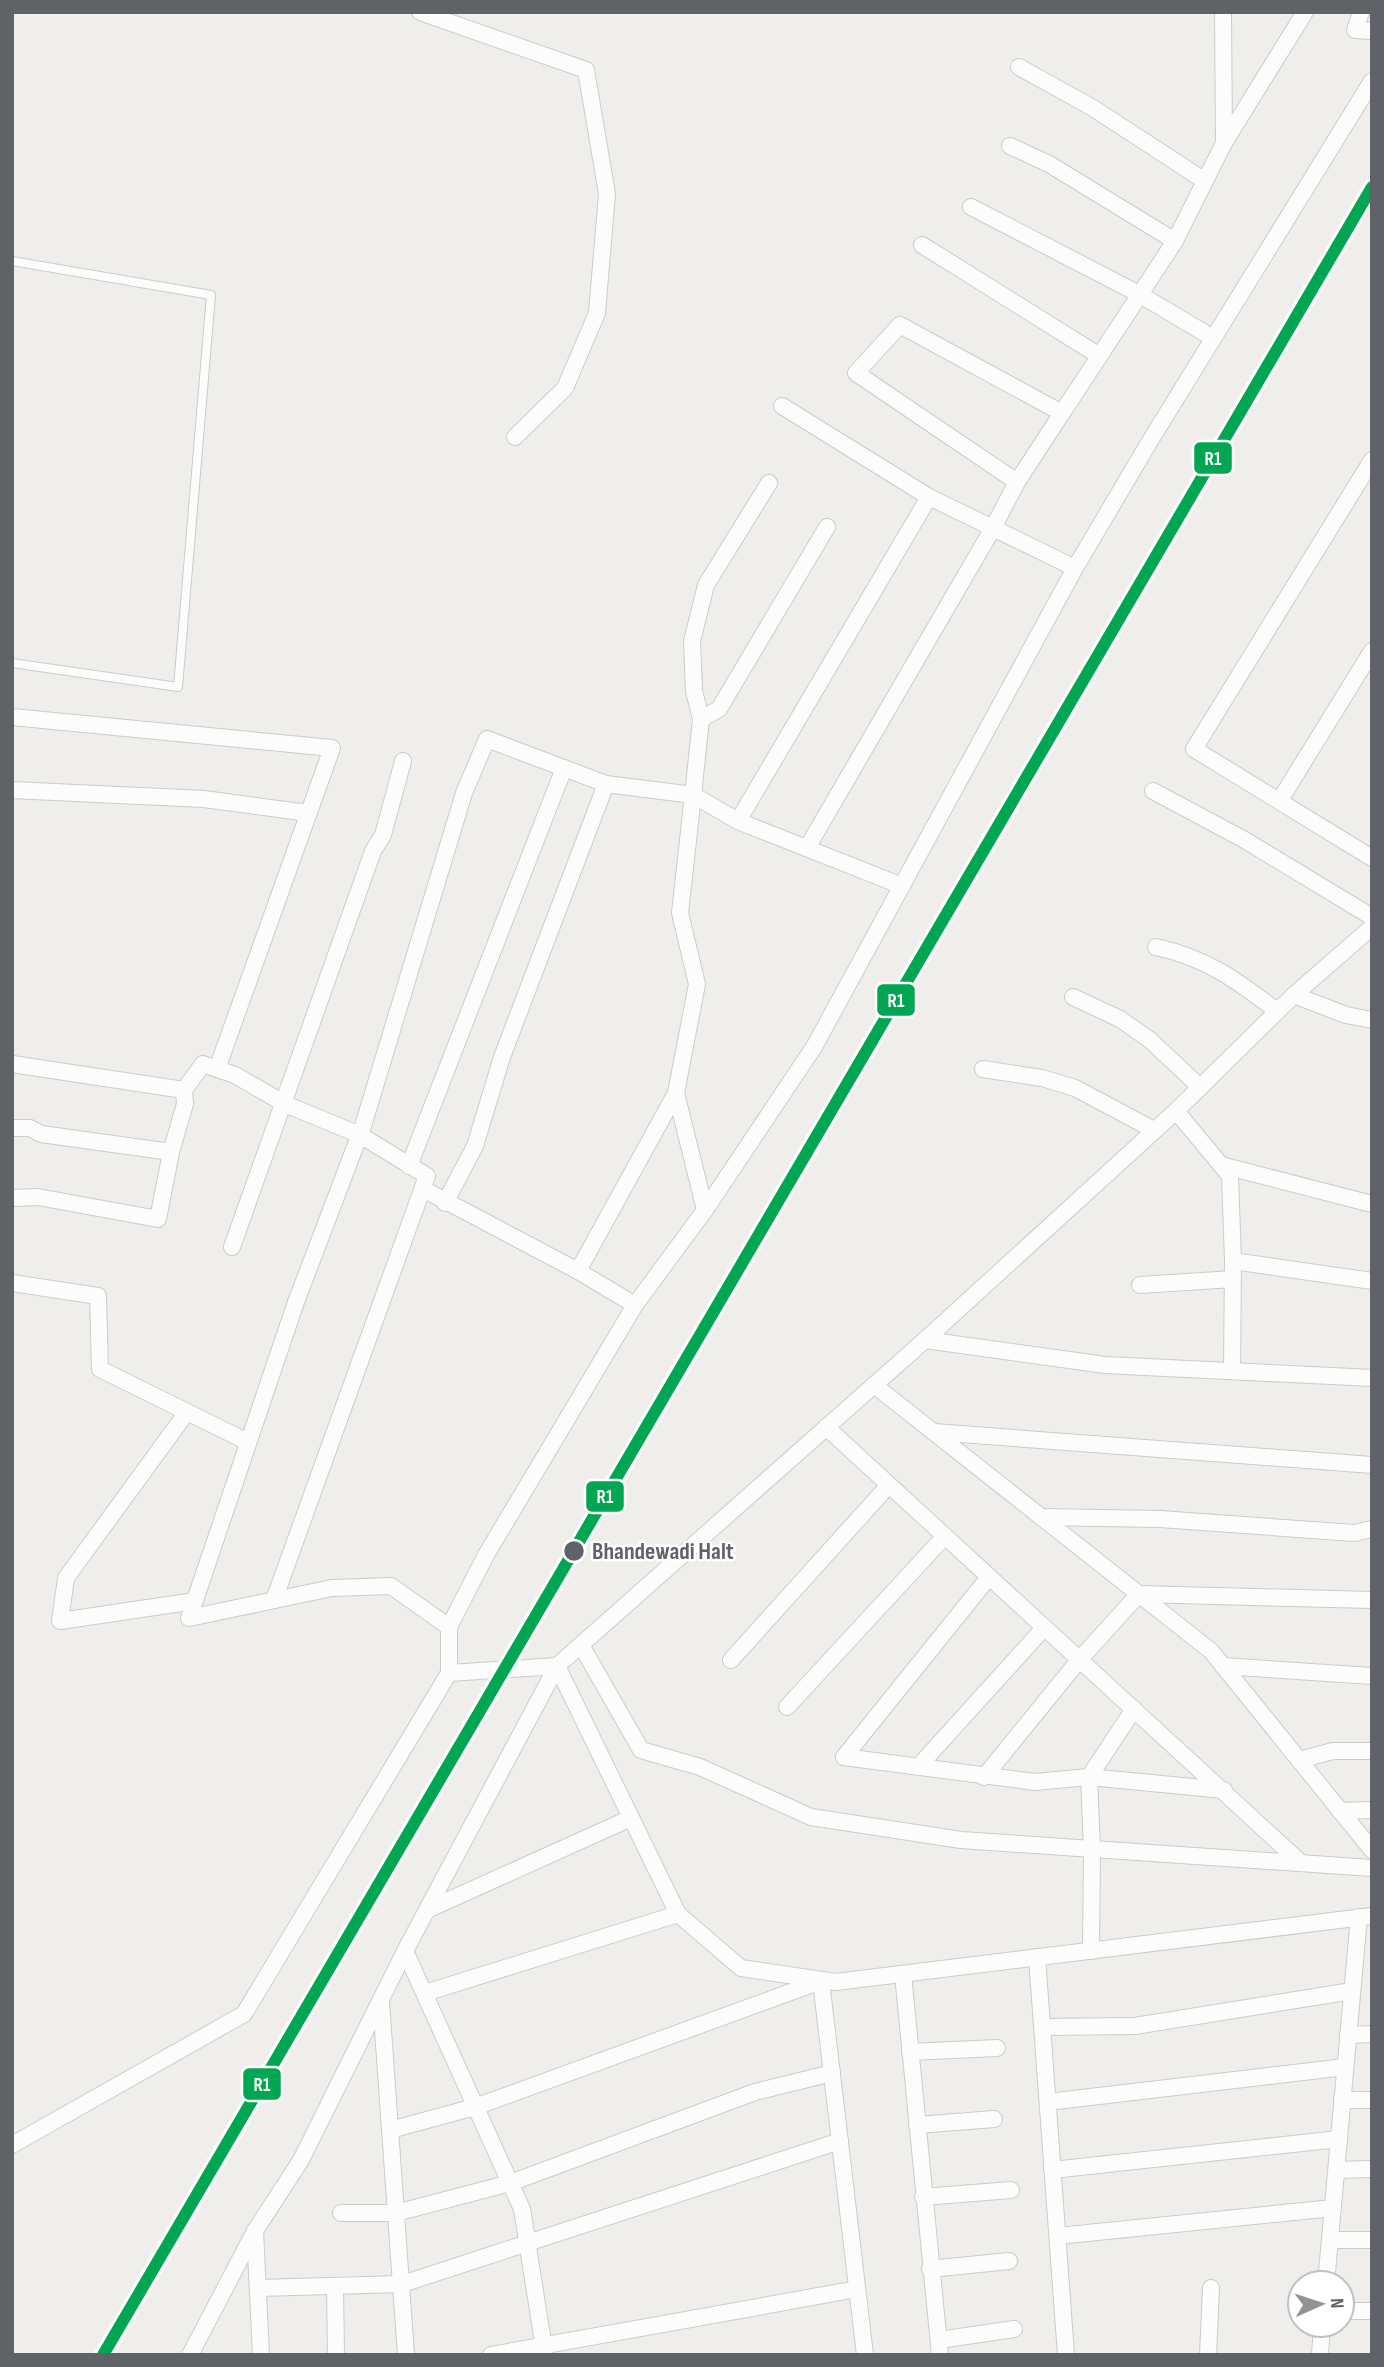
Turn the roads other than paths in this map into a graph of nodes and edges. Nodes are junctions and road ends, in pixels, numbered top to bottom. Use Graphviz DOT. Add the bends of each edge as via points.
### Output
graph roads {
  1 [pos="420,12"];
  2 [pos="1223,12"];
  3 [pos="1305,12"];
  4 [pos="1361,12"];
  5 [pos="1372,31"];
  6 [pos="1019,66"];
  7 [pos="1372,81"];
  8 [pos="1224,143"];
  9 [pos="1010,146"];
  10 [pos="1205,181"];
  11 [pos="971,207"];
  12 [pos="1175,241"];
  13 [pos="922,246"];
  14 [pos="12,261"];
  15 [pos="1139,294"];
  16 [pos="1213,338"];
  17 [pos="1098,355"];
  18 [pos="782,406"];
  19 [pos="1062,413"];
  20 [pos="515,437"];
  21 [pos="1372,460"];
  22 [pos="1017,482"];
  23 [pos="769,484"];
  24 [pos="929,497"];
  25 [pos="827,527"];
  26 [pos="993,528"];
  27 [pos="1075,569"];
  28 [pos="1372,651"];
  29 [pos="12,663"];
  30 [pos="12,717"];
  31 [pos="701,719"];
  32 [pos="403,761"];
  33 [pos="564,768"];
  34 [pos="606,784"];
  35 [pos="12,790"];
  36 [pos="1153,791"];
  37 [pos="693,795"];
  38 [pos="1280,800"];
  39 [pos="308,813"];
  40 [pos="738,821"];
  41 [pos="807,848"];
  42 [pos="1370,853"];
  43 [pos="902,886"];
  44 [pos="1372,917"];
  45 [pos="1372,927"];
  46 [pos="1156,947"];
  47 [pos="1294,995"];
  48 [pos="1073,997"];
  49 [pos="1277,1011"];
  50 [pos="1372,1020"];
  51 [pos="12,1064"];
  52 [pos="218,1069"];
  53 [pos="983,1069"];
  54 [pos="1200,1087"];
  55 [pos="184,1090"];
  56 [pos="676,1093"];
  57 [pos="285,1104"];
  58 [pos="1176,1111"];
  59 [pos="12,1128"];
  60 [pos="1154,1130"];
  61 [pos="359,1135"];
  62 [pos="171,1152"];
  63 [pos="1221,1165"];
  64 [pos="409,1166"];
  65 [pos="422,1189"];
  66 [pos="12,1198"];
  67 [pos="445,1203"];
  68 [pos="1372,1204"];
  69 [pos="705,1210"];
  70 [pos="232,1247"];
  71 [pos="1233,1261"];
  72 [pos="578,1271"];
  73 [pos="1233,1279"];
  74 [pos="1372,1281"];
  75 [pos="12,1283"];
  76 [pos="1140,1285"];
  77 [pos="635,1305"];
  78 [pos="925,1340"];
  79 [pos="1232,1371"];
  80 [pos="1372,1378"];
  81 [pos="874,1385"];
  82 [pos="187,1412"];
  83 [pos="826,1427"];
  84 [pos="934,1432"];
  85 [pos="248,1442"];
  86 [pos="1372,1465"];
  87 [pos="889,1485"];
  88 [pos="1041,1517"];
  89 [pos="1372,1530"];
  90 [pos="945,1536"];
  91 [pos="989,1577"];
  92 [pos="1139,1594"];
  93 [pos="274,1600"];
  94 [pos="1372,1600"];
  95 [pos="195,1601"];
  96 [pos="449,1627"];
  97 [pos="1044,1629"];
  98 [pos="581,1645"];
  99 [pos="1080,1659"];
  100 [pos="731,1660"];
  101 [pos="557,1666"];
  102 [pos="1223,1667"];
  103 [pos="449,1673"];
  104 [pos="1372,1676"];
  105 [pos="787,1707"];
  106 [pos="1134,1709"];
  107 [pos="1372,1751"];
  108 [pos="1299,1760"];
  109 [pos="918,1767"];
  110 [pos="984,1777"];
  111 [pos="1089,1777"];
  112 [pos="1224,1790"];
  113 [pos="1372,1810"];
  114 [pos="1340,1811"];
  115 [pos="631,1818"];
  116 [pos="1093,1849"];
  117 [pos="1372,1850"];
  118 [pos="1301,1863"];
  119 [pos="1372,1868"];
  120 [pos="429,1909"];
  121 [pos="678,1914"];
  122 [pos="1366,1917"];
  123 [pos="405,1951"];
  124 [pos="1091,1951"];
  125 [pos="1037,1958"];
  126 [pos="903,1974"];
  127 [pos="821,1981"];
  128 [pos="1352,1991"];
  129 [pos="425,1993"];
  130 [pos="381,2000"];
  131 [pos="1043,2027"];
  132 [pos="1372,2034"];
  133 [pos="1348,2035"];
  134 [pos="997,2048"];
  135 [pos="910,2052"];
  136 [pos="1345,2067"];
  137 [pos="832,2073"];
  138 [pos="1342,2100"];
  139 [pos="1372,2100"];
  140 [pos="1048,2102"];
  141 [pos="475,2107"];
  142 [pos="994,2119"];
  143 [pos="917,2125"];
  144 [pos="390,2130"];
  145 [pos="1339,2139"];
  146 [pos="840,2141"];
  147 [pos="12,2145"];
  148 [pos="1372,2169"];
  149 [pos="1052,2170"];
  150 [pos="1337,2170"];
  151 [pos="510,2183"];
  152 [pos="1011,2190"];
  153 [pos="923,2197"];
  154 [pos="1333,2208"];
  155 [pos="341,2213"];
  156 [pos="396,2213"];
  157 [pos="255,2231"];
  158 [pos="1058,2236"];
  159 [pos="1330,2240"];
  160 [pos="1372,2240"];
  161 [pos="529,2242"];
  162 [pos="1009,2261"];
  163 [pos="930,2269"];
  164 [pos="1327,2269"];
  165 [pos="402,2284"];
  166 [pos="335,2287"];
  167 [pos="258,2288"];
  168 [pos="1211,2288"];
  169 [pos="858,2289"];
  170 [pos="1014,2329"];
  171 [pos="940,2348"];
  172 [pos="544,2350"];
  173 [pos="190,2355"];
  174 [pos="261,2355"];
  175 [pos="336,2355"];
  176 [pos="406,2355"];
  177 [pos="491,2355"];
  178 [pos="865,2355"];
  179 [pos="1066,2355"];
  180 [pos="1208,2355"];
  1 -- 20 [label="street" via="586,70 607,194 597,313 565,388"];
  2 -- 8 [label="street"];
  3 -- 8 [label="street"];
  4 -- 5 [label="street" via="1355,30"];
  6 -- 10 [label="street"];
  7 -- 16 [label="street"];
  8 -- 10 [label="street"];
  9 -- 12 [label="street" via="1049,164"];
  10 -- 12 [label="street"];
  11 -- 15 [label="street"];
  12 -- 15 [label="street"];
  13 -- 17 [label="street"];
  14 -- 29 [label="lane" via="211,295 178,687"];
  15 -- 16 [label="street"];
  15 -- 17 [label="street"];
  16 -- 27 [label="street"];
  17 -- 19 [label="street"];
  18 -- 24 [label="street"];
  19 -- 22 [label="street"];
  19 -- 22 [label="street" via="900,325 856,373"];
  21 -- 38 [label="street" via="1194,749"];
  22 -- 26 [label="street"];
  23 -- 31 [label="street" via="706,585 692,641 694,691"];
  24 -- 26 [label="street"];
  24 -- 40 [label="street"];
  25 -- 31 [label="street" via="719,709"];
  26 -- 27 [label="street"];
  26 -- 41 [label="street"];
  27 -- 43 [label="street"];
  28 -- 38 [label="street"];
  30 -- 39 [label="street" via="332,748"];
  31 -- 37 [label="street"];
  32 -- 57 [label="street" via="383,835 373,851"];
  33 -- 34 [label="street"];
  33 -- 61 [label="street" via="487,739 464,793"];
  33 -- 64 [label="street"];
  34 -- 37 [label="street"];
  34 -- 67 [label="street" via="502,1057 475,1146"];
  35 -- 39 [label="street" via="204,799"];
  36 -- 44 [label="street" via="1265,851"];
  37 -- 40 [label="street"];
  37 -- 56 [label="street" via="680,913 697,984"];
  38 -- 42 [label="street"];
  39 -- 52 [label="street"];
  40 -- 41 [label="street"];
  41 -- 43 [label="street"];
  43 -- 69 [label="street" via="814,1047"];
  45 -- 47 [label="street"];
  46 -- 49 [label="street" via="1230,974"];
  47 -- 49 [label="street"];
  47 -- 50 [label="street"];
  48 -- 54 [label="street" via="1120,1019 1150,1040"];
  49 -- 54 [label="street"];
  51 -- 55 [label="street"];
  52 -- 55 [label="street" via="203,1064"];
  52 -- 57 [label="street"];
  53 -- 60 [label="street" via="1042,1077 1075,1088"];
  54 -- 58 [label="street"];
  55 -- 62 [label="street"];
  56 -- 69 [label="street"];
  56 -- 72 [label="street"];
  57 -- 61 [label="street"];
  57 -- 70 [label="street"];
  58 -- 60 [label="street"];
  58 -- 63 [label="street"];
  59 -- 62 [label="street"];
  60 -- 78 [label="street"];
  61 -- 64 [label="street"];
  61 -- 85 [label="street"];
  62 -- 66 [label="street" via="158,1219 38,1197"];
  63 -- 68 [label="street"];
  63 -- 71 [label="street" via="1230,1176"];
  64 -- 65 [label="street" via="427,1176"];
  65 -- 67 [label="street"];
  65 -- 93 [label="street"];
  67 -- 72 [label="street"];
  69 -- 77 [label="street"];
  71 -- 73 [label="street"];
  71 -- 74 [label="street"];
  72 -- 77 [label="street"];
  73 -- 76 [label="street"];
  73 -- 79 [label="street"];
  75 -- 82 [label="street" via="98,1296 100,1369"];
  77 -- 96 [label="street" via="486,1555"];
  78 -- 79 [label="street" via="1105,1364"];
  78 -- 81 [label="street"];
  79 -- 80 [label="street"];
  81 -- 83 [label="street"];
  81 -- 84 [label="street"];
  82 -- 85 [label="street"];
  82 -- 95 [label="street" via="66,1578 60,1620"];
  83 -- 87 [label="street"];
  83 -- 98 [label="street"];
  84 -- 86 [label="street"];
  84 -- 88 [label="street"];
  85 -- 95 [label="street"];
  87 -- 90 [label="street"];
  87 -- 100 [label="street"];
  88 -- 89 [label="street" via="1160,1519 1354,1533"];
  88 -- 92 [label="street"];
  90 -- 91 [label="street"];
  90 -- 105 [label="street"];
  91 -- 97 [label="street"];
  91 -- 109 [label="street" via="844,1757"];
  92 -- 94 [label="street"];
  92 -- 99 [label="street"];
  92 -- 102 [label="street" via="1211,1651"];
  93 -- 95 [label="street" via="189,1618"];
  93 -- 96 [label="street" via="332,1588 391,1586"];
  96 -- 103 [label="street"];
  97 -- 99 [label="street"];
  97 -- 109 [label="street"];
  98 -- 101 [label="street"];
  98 -- 116 [label="street" via="641,1750 699,1767 811,1817 961,1840"];
  99 -- 106 [label="street"];
  99 -- 110 [label="street"];
  101 -- 103 [label="street"];
  101 -- 115 [label="street"];
  101 -- 120 [label="street"];
  102 -- 104 [label="street"];
  102 -- 108 [label="street"];
  103 -- 147 [label="street" via="244,2014"];
  106 -- 111 [label="street"];
  106 -- 112 [label="street"];
  107 -- 108 [label="street" via="1333,1751"];
  108 -- 114 [label="street"];
  109 -- 110 [label="street"];
  110 -- 111 [label="street" via="1035,1782"];
  111 -- 112 [label="street"];
  111 -- 116 [label="street"];
  112 -- 118 [label="street"];
  113 -- 114 [label="street"];
  114 -- 117 [label="street"];
  115 -- 120 [label="street"];
  115 -- 121 [label="street"];
  116 -- 118 [label="street"];
  116 -- 124 [label="street"];
  118 -- 119 [label="street"];
  120 -- 123 [label="street"];
  121 -- 127 [label="street" via="741,1969"];
  121 -- 129 [label="street"];
  122 -- 124 [label="street"];
  122 -- 128 [label="street"];
  123 -- 130 [label="street"];
  123 -- 141 [label="street"];
  124 -- 125 [label="street"];
  125 -- 126 [label="street"];
  125 -- 131 [label="street"];
  126 -- 127 [label="street"];
  126 -- 135 [label="street"];
  127 -- 137 [label="street"];
  127 -- 141 [label="street"];
  128 -- 131 [label="street" via="1135,2026"];
  128 -- 133 [label="street"];
  130 -- 144 [label="street"];
  130 -- 157 [label="street" via="301,2160"];
  131 -- 140 [label="street"];
  132 -- 133 [label="street"];
  133 -- 136 [label="street"];
  134 -- 135 [label="street"];
  135 -- 143 [label="street"];
  136 -- 138 [label="street"];
  136 -- 140 [label="street"];
  137 -- 146 [label="street"];
  137 -- 151 [label="street" via="755,2092"];
  138 -- 139 [label="street"];
  138 -- 145 [label="street"];
  140 -- 149 [label="street"];
  141 -- 144 [label="street"];
  141 -- 151 [label="street"];
  142 -- 143 [label="street"];
  143 -- 153 [label="street"];
  144 -- 156 [label="street"];
  145 -- 149 [label="street"];
  145 -- 150 [label="street"];
  146 -- 161 [label="street"];
  146 -- 169 [label="street"];
  148 -- 150 [label="street"];
  149 -- 158 [label="street"];
  150 -- 154 [label="street"];
  151 -- 156 [label="street"];
  151 -- 161 [label="street"];
  152 -- 153 [label="street"];
  153 -- 163 [label="street"];
  154 -- 158 [label="street"];
  154 -- 159 [label="street"];
  155 -- 156 [label="street"];
  156 -- 165 [label="street"];
  157 -- 167 [label="street"];
  157 -- 173 [label="street"];
  158 -- 179 [label="street"];
  159 -- 160 [label="street"];
  159 -- 164 [label="street"];
  161 -- 165 [label="street"];
  161 -- 172 [label="street"];
  162 -- 163 [label="street"];
  163 -- 171 [label="street"];
  165 -- 166 [label="street"];
  165 -- 176 [label="street"];
  166 -- 167 [label="street"];
  166 -- 175 [label="street"];
  167 -- 174 [label="street"];
  168 -- 180 [label="street"];
  169 -- 172 [label="street"];
  169 -- 178 [label="street"];
  170 -- 171 [label="street"];
  172 -- 177 [label="street"];
}
